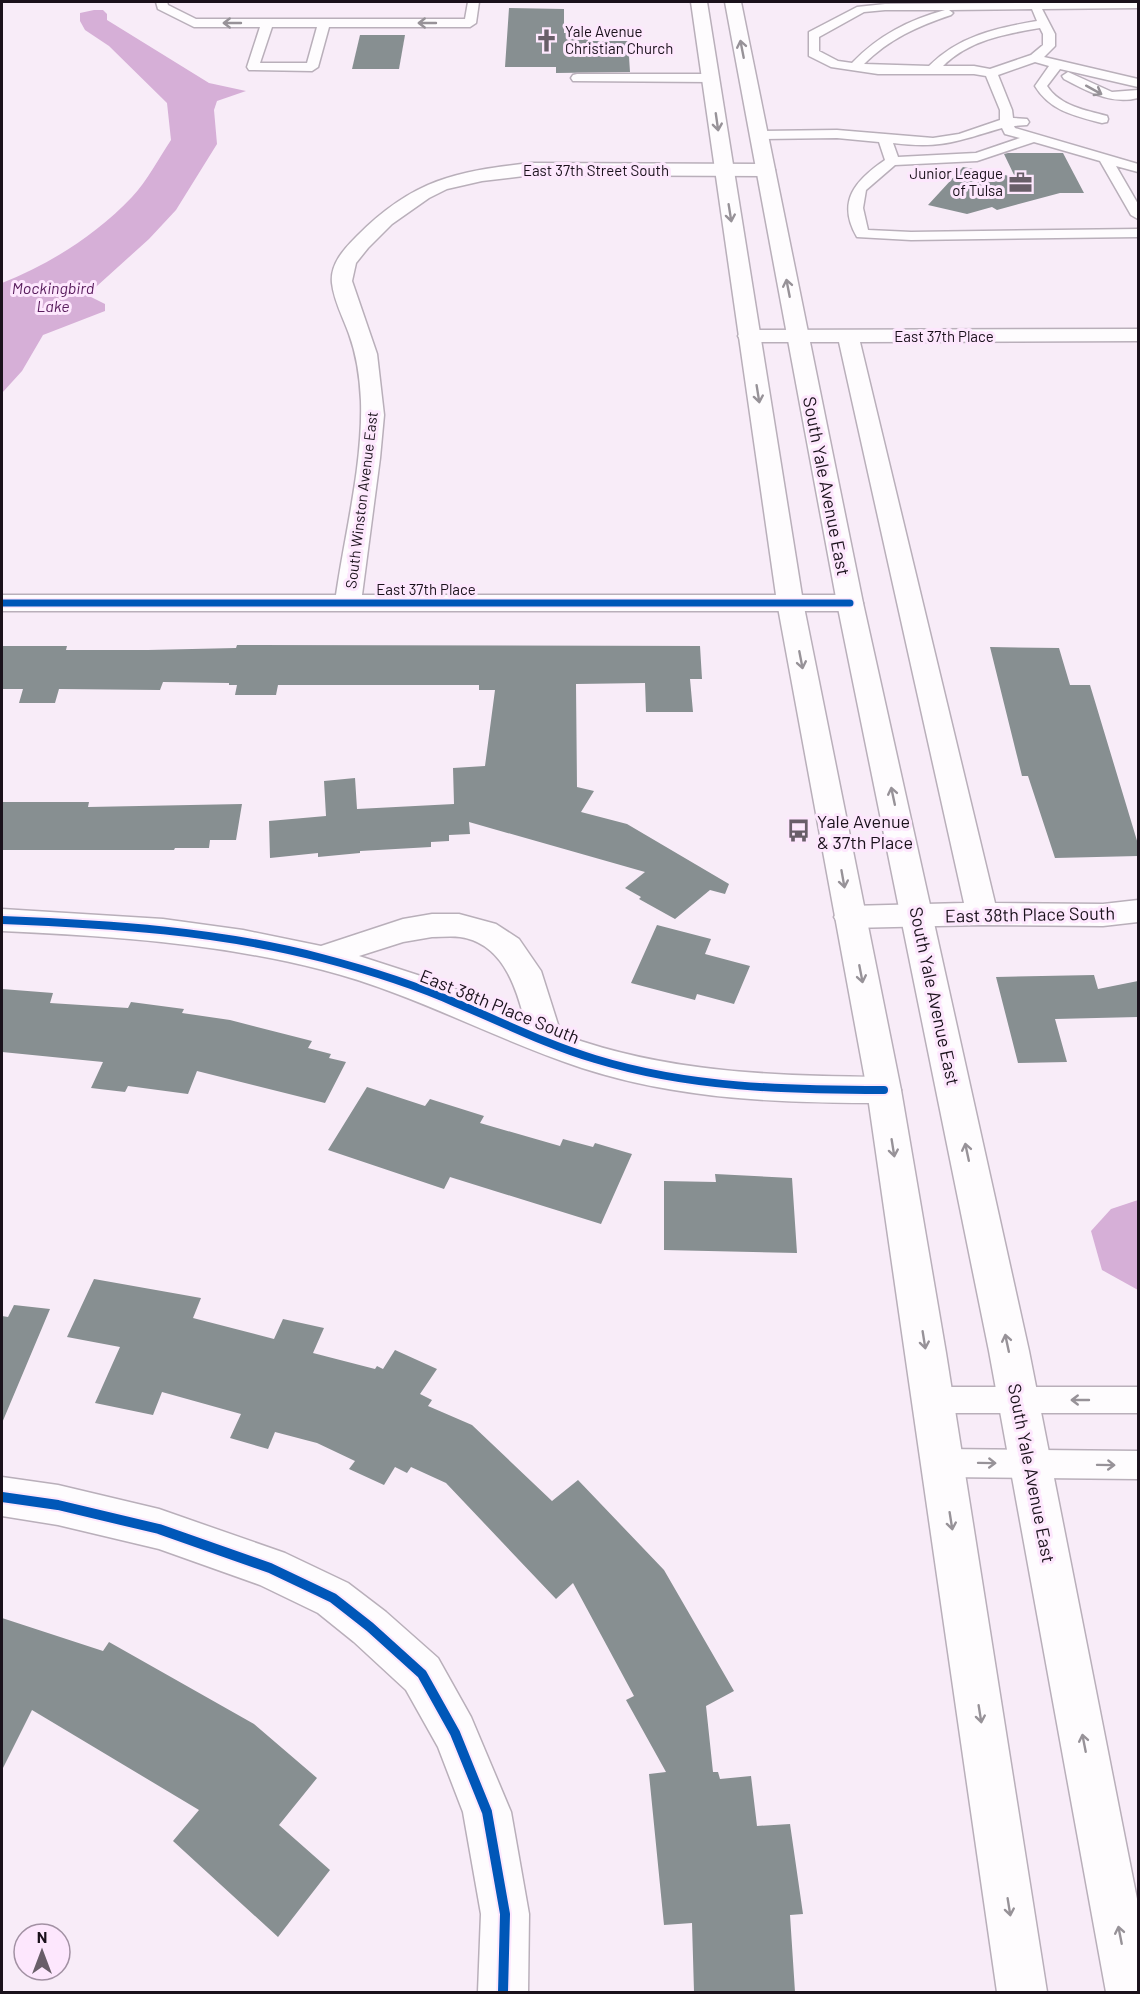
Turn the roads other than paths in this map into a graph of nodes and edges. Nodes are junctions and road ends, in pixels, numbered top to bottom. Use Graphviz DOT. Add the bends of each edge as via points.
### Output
graph roads {
  1 [pos="699,2"];
  2 [pos="733,2"];
  3 [pos="162,4"];
  4 [pos="1033,4"];
  5 [pos="468,5"];
  6 [pos="1138,5"];
  7 [pos="964,6"];
  8 [pos="185,7"];
  9 [pos="267,23"];
  10 [pos="324,23"];
  11 [pos="1043,25"];
  12 [pos="1036,56"];
  13 [pos="1057,64"];
  14 [pos="855,67"];
  15 [pos="931,70"];
  16 [pos="990,73"];
  17 [pos="577,78"];
  18 [pos="710,78"];
  19 [pos="1138,83"];
  20 [pos="1138,94"];
  21 [pos="1102,119"];
  22 [pos="1006,123"];
  23 [pos="759,135"];
  24 [pos="884,138"];
  25 [pos="1034,138"];
  26 [pos="1138,158"];
  27 [pos="1105,159"];
  28 [pos="892,161"];
  29 [pos="724,169"];
  30 [pos="766,170"];
  31 [pos="428,189"];
  32 [pos="1138,215"];
  33 [pos="1138,233"];
  34 [pos="1138,335"];
  35 [pos="750,336"];
  36 [pos="798,336"];
  37 [pos="848,336"];
  38 [pos="790,602"];
  39 [pos="2,603"];
  40 [pos="348,603"];
  41 [pos="850,603"];
  42 [pos="1138,911"];
  43 [pos="982,914"];
  44 [pos="918,915"];
  45 [pos="850,917"];
  46 [pos="2,920"];
  47 [pos="322,958"];
  48 [pos="547,1042"];
  49 [pos="884,1090"];
  50 [pos="1138,1400"];
  51 [pos="933,1401"];
  52 [pos="1018,1401"];
  53 [pos="943,1463"];
  54 [pos="1031,1464"];
  55 [pos="1138,1465"];
  56 [pos="2,1497"];
  57 [pos="502,1992"];
  58 [pos="1022,1992"];
  59 [pos="1131,1992"];
  1 -- 18 [label="main road"];
  23 -- 2 [label="main road, South Yale Avenue East, one-way"];
  3 -- 8 [label="lane"];
  9 -- 3 [label="lane, one-way" via="194,23"];
  4 -- 6 [label="lane"];
  4 -- 7 [label="lane"];
  4 -- 11 [label="lane"];
  5 -- 10 [label="lane, one-way" via="470,23"];
  7 -- 14 [label="lane" via="891,34"];
  7 -- 14 [label="lane" via="861,9 813,35 813,53 835,64"];
  9 -- 10 [label="lane"];
  9 -- 10 [label="lane" via="253,67 312,67"];
  11 -- 12 [label="lane" via="1049,34 1049,46"];
  11 -- 12 [label="lane" via="1059,30 1062,44 1056,52"];
  11 -- 15 [label="lane" via="996,32 964,42"];
  12 -- 13 [label="lane"];
  12 -- 16 [label="lane"];
  13 -- 19 [label="lane"];
  13 -- 20 [label="lane, one-way" via="1062,74 1105,96 1127,98"];
  13 -- 21 [label="lane" via="1041,86 1046,96 1058,105"];
  14 -- 15 [label="lane"];
  15 -- 16 [label="lane"];
  16 -- 22 [label="lane" via="1006,110"];
  17 -- 18 [label="lane"];
  18 -- 29 [label="main road, one-way"];
  22 -- 24 [label="lane" via="936,142"];
  22 -- 25 [label="lane" via="1010,131"];
  22 -- 26 [label="lane" via="1036,125"];
  23 -- 24 [label="lane"];
  23 -- 30 [label="main road, South Yale Avenue East"];
  24 -- 28 [label="lane"];
  25 -- 27 [label="lane"];
  25 -- 28 [label="lane" via="976,157"];
  26 -- 27 [label="lane"];
  27 -- 32 [label="lane"];
  28 -- 33 [label="lane" via="867,179 854,199 862,234"];
  29 -- 30 [label="main road, East 37th Street South"];
  29 -- 31 [label="main road, East 37th Street South" via="532,169 467,177"];
  29 -- 35 [label="main road, one-way"];
  36 -- 30 [label="main road, South Yale Avenue East, one-way"];
  31 -- 40 [label="main road, South Winston Avenue East" via="390,214 349,256 342,270 346,301 371,369 373,425"];
  34 -- 37 [label="main road, East 37th Place"];
  35 -- 36 [label="main road, East 37th Place"];
  35 -- 38 [label="main road, one-way"];
  36 -- 37 [label="main road, East 37th Place"];
  36 -- 41 [label="main road, South Yale Avenue East"];
  37 -- 43 [label="main road"];
  38 -- 40 [label="main road, East 37th Place"];
  38 -- 41 [label="main road, East 37th Place"];
  38 -- 45 [label="main road, one-way"];
  39 -- 40 [label="main road, East 37th Place"];
  44 -- 41 [label="main road, South Yale Avenue East, one-way"];
  42 -- 43 [label="main road, East 38th Place South" via="1103,915"];
  43 -- 44 [label="main road, East 38th Place South"];
  44 -- 45 [label="main road, East 38th Place South"];
  52 -- 44 [label="main road, South Yale Avenue East, one-way"];
  45 -- 49 [label="main road, one-way"];
  46 -- 47 [label="main road, East 38th Place South" via="180,931"];
  47 -- 48 [label="main road, East 38th Place South" via="433,993"];
  47 -- 48 [label="main road, East 38th Place South" via="418,926 457,926 488,932 508,948 525,971"];
  48 -- 49 [label="main road, East 38th Place South" via="627,1068 685,1080 743,1088"];
  49 -- 51 [label="main road, one-way"];
  50 -- 52 [label="lane, one-way"];
  51 -- 52 [label="lane"];
  51 -- 53 [label="main road"];
  52 -- 54 [label="main road, South Yale Avenue East"];
  53 -- 54 [label="lane, one-way"];
  53 -- 58 [label="main road, one-way"];
  54 -- 55 [label="lane, one-way"];
  59 -- 54 [label="main road, South Yale Avenue East, one-way"];
  56 -- 57 [label="main road" via="58,1505 159,1529 270,1568 333,1598 422,1674 455,1733 487,1812 505,1914"];
}
